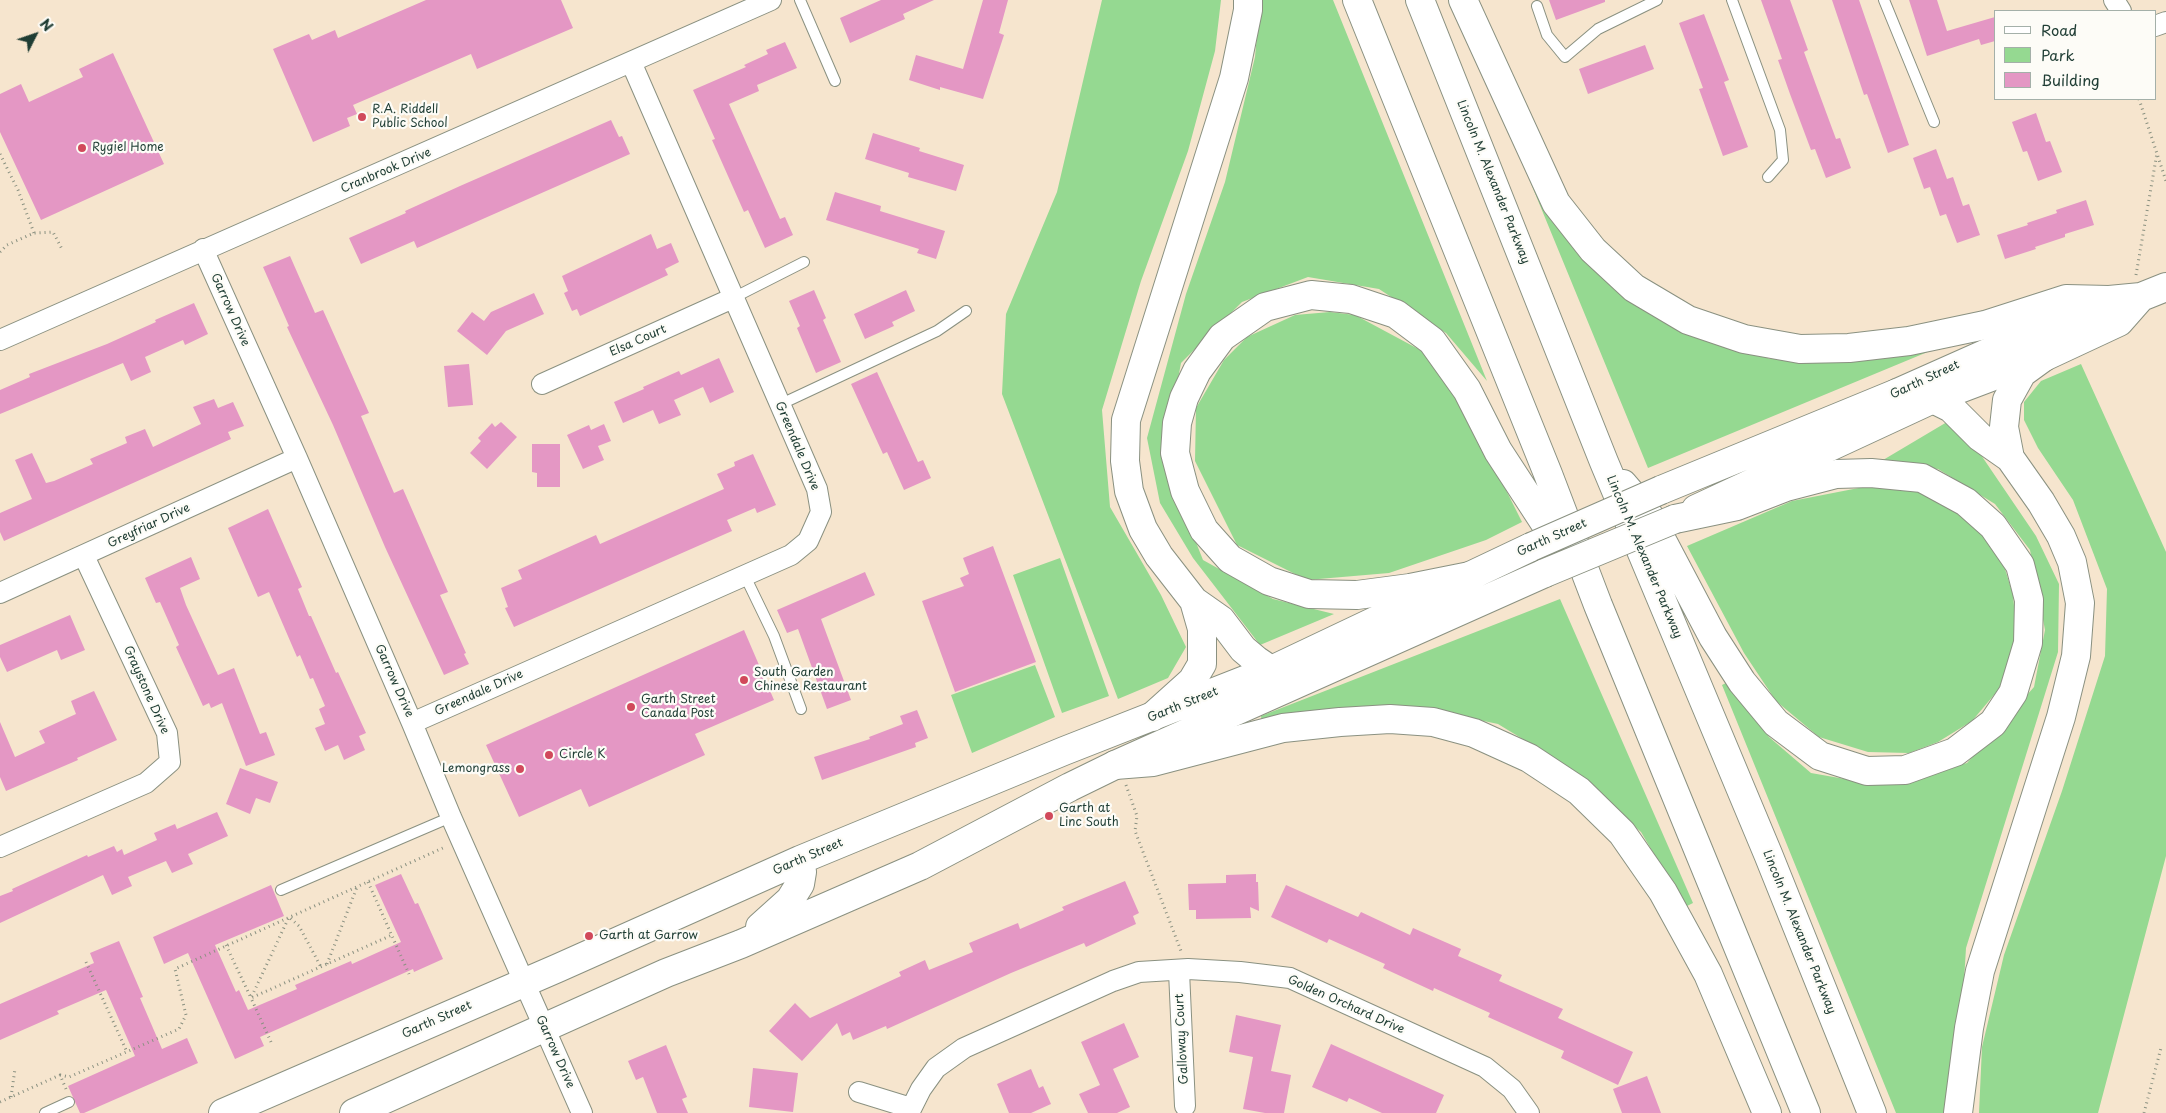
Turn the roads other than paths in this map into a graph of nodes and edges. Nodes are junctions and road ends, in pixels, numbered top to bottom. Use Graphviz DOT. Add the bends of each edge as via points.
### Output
graph roads {
  1 [pos="771,0"];
  2 [pos="800,0"];
  3 [pos="1248,0"];
  4 [pos="1356,0"];
  5 [pos="1420,0"];
  6 [pos="1463,0"];
  7 [pos="1658,0"];
  8 [pos="1732,0"];
  9 [pos="1884,0"];
  10 [pos="1537,6"];
  11 [pos="631,62"];
  12 [pos="835,81"];
  13 [pos="1934,122"];
  14 [pos="1768,177"];
  15 [pos="203,250"];
  16 [pos="804,262"];
  17 [pos="2154,292"];
  18 [pos="733,298"];
  19 [pos="2108,300"];
  20 [pos="966,311"];
  21 [pos="0,340"];
  22 [pos="2044,357"];
  23 [pos="542,384"];
  24 [pos="1897,393"];
  25 [pos="1933,399"];
  26 [pos="779,405"];
  27 [pos="297,458"];
  28 [pos="2010,458"];
  29 [pos="1604,462"];
  30 [pos="1675,519"];
  31 [pos="84,556"];
  32 [pos="745,576"];
  33 [pos="1470,576"];
  34 [pos="0,593"];
  35 [pos="1194,600"];
  36 [pos="1598,605"];
  37 [pos="1270,670"];
  38 [pos="1301,681"];
  39 [pos="801,709"];
  40 [pos="1152,718"];
  41 [pos="412,723"];
  42 [pos="1115,765"];
  43 [pos="451,817"];
  44 [pos="0,848"];
  45 [pos="800,860"];
  46 [pos="281,890"];
  47 [pos="741,944"];
  48 [pos="1184,970"];
  49 [pos="524,982"];
  50 [pos="544,1028"];
  51 [pos="860,1092"];
  52 [pos="68,1098"];
  53 [pos="1185,1106"];
  54 [pos="910,1111"];
  55 [pos="45,1113"];
  56 [pos="223,1113"];
  57 [pos="354,1113"];
  58 [pos="582,1113"];
  59 [pos="1529,1113"];
  60 [pos="1767,1113"];
  61 [pos="1806,1113"];
  62 [pos="1872,1113"];
  63 [pos="1958,1113"];
  1 -- 11 [label="street, Cranbrook Drive"];
  2 -- 12 [label="lane"];
  3 -- 35 [label="main road" via="1234,78 1126,420 1125,461 1129,492 1143,529 1159,556"];
  4 -- 36 [label="main road"];
  5 -- 29 [label="main road, Lincoln M. Alexander Parkway"];
  6 -- 19 [label="main road" via="1556,203 1593,250 1634,288 1688,320 1744,340 1800,349 1849,348 1909,341 1985,325 2066,299"];
  7 -- 10 [label="lane" via="1598,29 1565,57 1547,35"];
  8 -- 14 [label="lane" via="1780,130 1783,160"];
  9 -- 13 [label="lane"];
  11 -- 15 [label="street, Cranbrook Drive"];
  11 -- 18 [label="street, Greendale Drive"];
  15 -- 21 [label="street, Cranbrook Drive"];
  15 -- 27 [label="street, Garrow Drive"];
  16 -- 18 [label="lane"];
  17 -- 19 [label="main road, Garth Street"];
  17 -- 22 [label="main road, Garth Street" via="2119,322"];
  18 -- 23 [label="street, Elsa Court"];
  18 -- 26 [label="street, Greendale Drive"];
  19 -- 24 [label="main road, Garth Street"];
  20 -- 26 [label="lane" via="937,331"];
  22 -- 25 [label="main road, Garth Street"];
  22 -- 28 [label="main road" via="2022,373 2007,400 2004,427"];
  24 -- 25 [label="main road"];
  24 -- 33 [label="main road, Garth Street, bridge" via="1661,490"];
  25 -- 28 [label="main road" via="1952,408 1980,437"];
  25 -- 30 [label="main road, Garth Street"];
  26 -- 32 [label="street, Greendale Drive" via="816,489 821,512 808,541 791,556"];
  27 -- 31 [label="street, Greyfriar Drive"];
  27 -- 41 [label="street, Garrow Drive"];
  28 -- 63 [label="main road" via="2041,502 2072,562 2080,603 2076,656 2061,717 1980,971"];
  29 -- 30 [label="main road" via="1647,512 1712,637 1742,682 1776,723 1820,756 1867,771 1905,770 1955,752 1993,723 2013,692 2028,643 2029,600 2020,565 1993,526 1966,502 1922,478 1871,473 1836,474 1786,487 1737,506"];
  29 -- 62 [label="main road, Lincoln M. Alexander Parkway"];
  30 -- 38 [label="main road, Garth Street, bridge"];
  31 -- 34 [label="street, Greyfriar Drive"];
  31 -- 44 [label="street, Graystone Drive" via="167,733 170,762 146,783"];
  32 -- 39 [label="lane" via="774,636"];
  32 -- 41 [label="street, Greendale Drive"];
  33 -- 36 [label="main road" via="1357,595 1309,594 1269,581 1230,559 1204,530 1185,491 1175,452 1177,423 1184,398 1197,371 1222,337 1265,307 1311,295 1351,298 1396,314 1432,342 1468,390 1498,452"];
  33 -- 37 [label="main road, Garth Street"];
  35 -- 37 [label="main road" via="1221,620 1243,649"];
  35 -- 40 [label="main road" via="1202,628 1202,664 1192,681"];
  36 -- 61 [label="main road"];
  37 -- 38 [label="main road"];
  37 -- 40 [label="main road, Garth Street"];
  38 -- 42 [label="main road, Garth Street"];
  40 -- 45 [label="main road, Garth Street"];
  41 -- 43 [label="street, Garrow Drive"];
  42 -- 47 [label="main road, Garth Street" via="920,866"];
  42 -- 60 [label="main road" via="1153,762 1283,728 1390,719 1433,722 1466,731 1529,758 1579,790 1616,827 1663,892 1708,974"];
  43 -- 46 [label="lane"];
  43 -- 49 [label="street, Garrow Drive"];
  45 -- 47 [label="main road" via="800,884 790,900"];
  45 -- 49 [label="main road, Garth Street"];
  47 -- 50 [label="main road, Garth Street"];
  48 -- 53 [label="street, Galloway Court"];
  48 -- 54 [label="street, Golden Orchard Drive" via="1139,972 1113,981 964,1048 936,1068"];
  48 -- 59 [label="street, Golden Orchard Drive" via="1290,978 1485,1067 1512,1089"];
  49 -- 50 [label="street, Garrow Drive"];
  49 -- 56 [label="main road, Garth Street"];
  50 -- 57 [label="main road, Garth Street"];
  50 -- 58 [label="street, Garrow Drive"];
  51 -- 54 [label="street, Golden Orchard Drive"];
  52 -- 55 [label="lane"];
}
